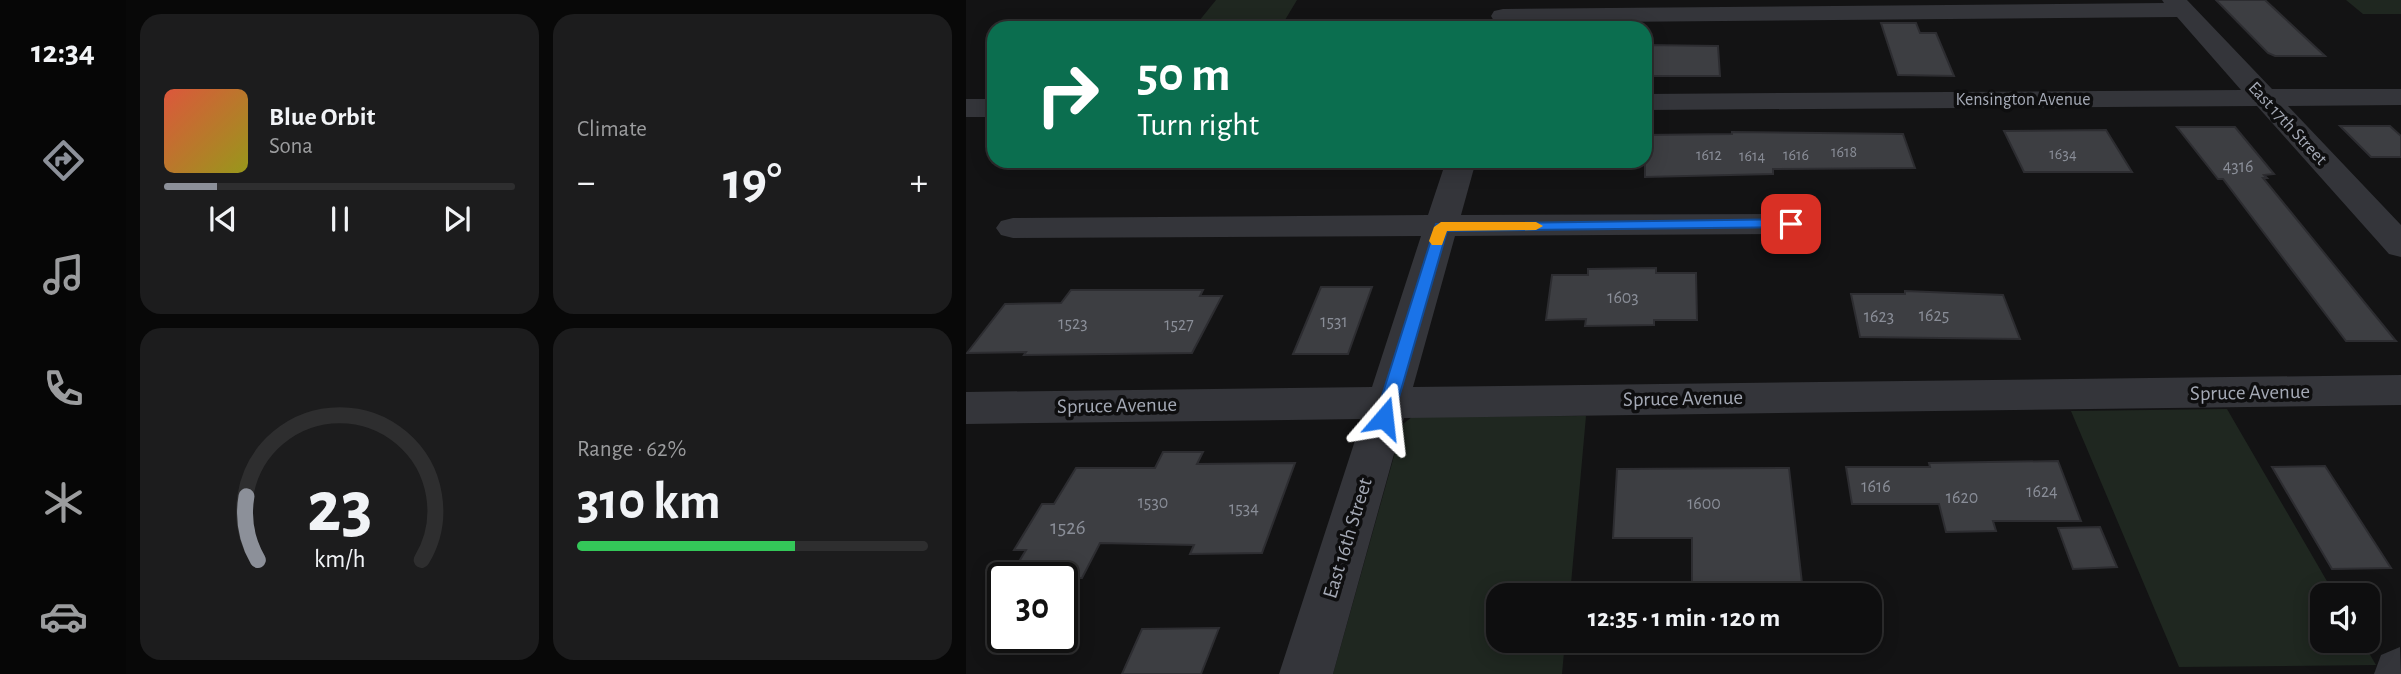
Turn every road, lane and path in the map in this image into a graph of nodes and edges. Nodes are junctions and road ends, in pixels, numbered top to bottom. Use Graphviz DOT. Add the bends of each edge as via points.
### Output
graph roads {
  1 [pos="2179,5"];
  2 [pos="1503,15"];
  3 [pos="2264,97"];
  4 [pos="2401,97"];
  5 [pos="1652,102"];
  6 [pos="966,108"];
  7 [pos="987,108"];
  8 [pos="1459,168"];
  9 [pos="1791,224"];
  10 [pos="1441,227"];
  11 [pos="1013,228"];
  12 [pos="2401,246"];
  13 [pos="2401,390"];
  14 [pos="1389,401"];
  15 [pos="966,408"];
  16 [pos="1306,674"];
  1 -- 2 [label="street"];
  1 -- 3 [label="street, East 17th Street"];
  3 -- 4 [label="street, Kensington Avenue"];
  3 -- 5 [label="street, Kensington Avenue"];
  3 -- 12 [label="street, East 17th Street"];
  6 -- 7 [label="street"];
  8 -- 10 [label="street, East 16th Street"];
  9 -- 10 [label="street"];
  10 -- 11 [label="street"];
  10 -- 14 [label="street, East 16th Street"];
  13 -- 14 [label="street, Spruce Avenue"];
  14 -- 15 [label="street, Spruce Avenue"];
  14 -- 16 [label="street, East 16th Street"];
}
